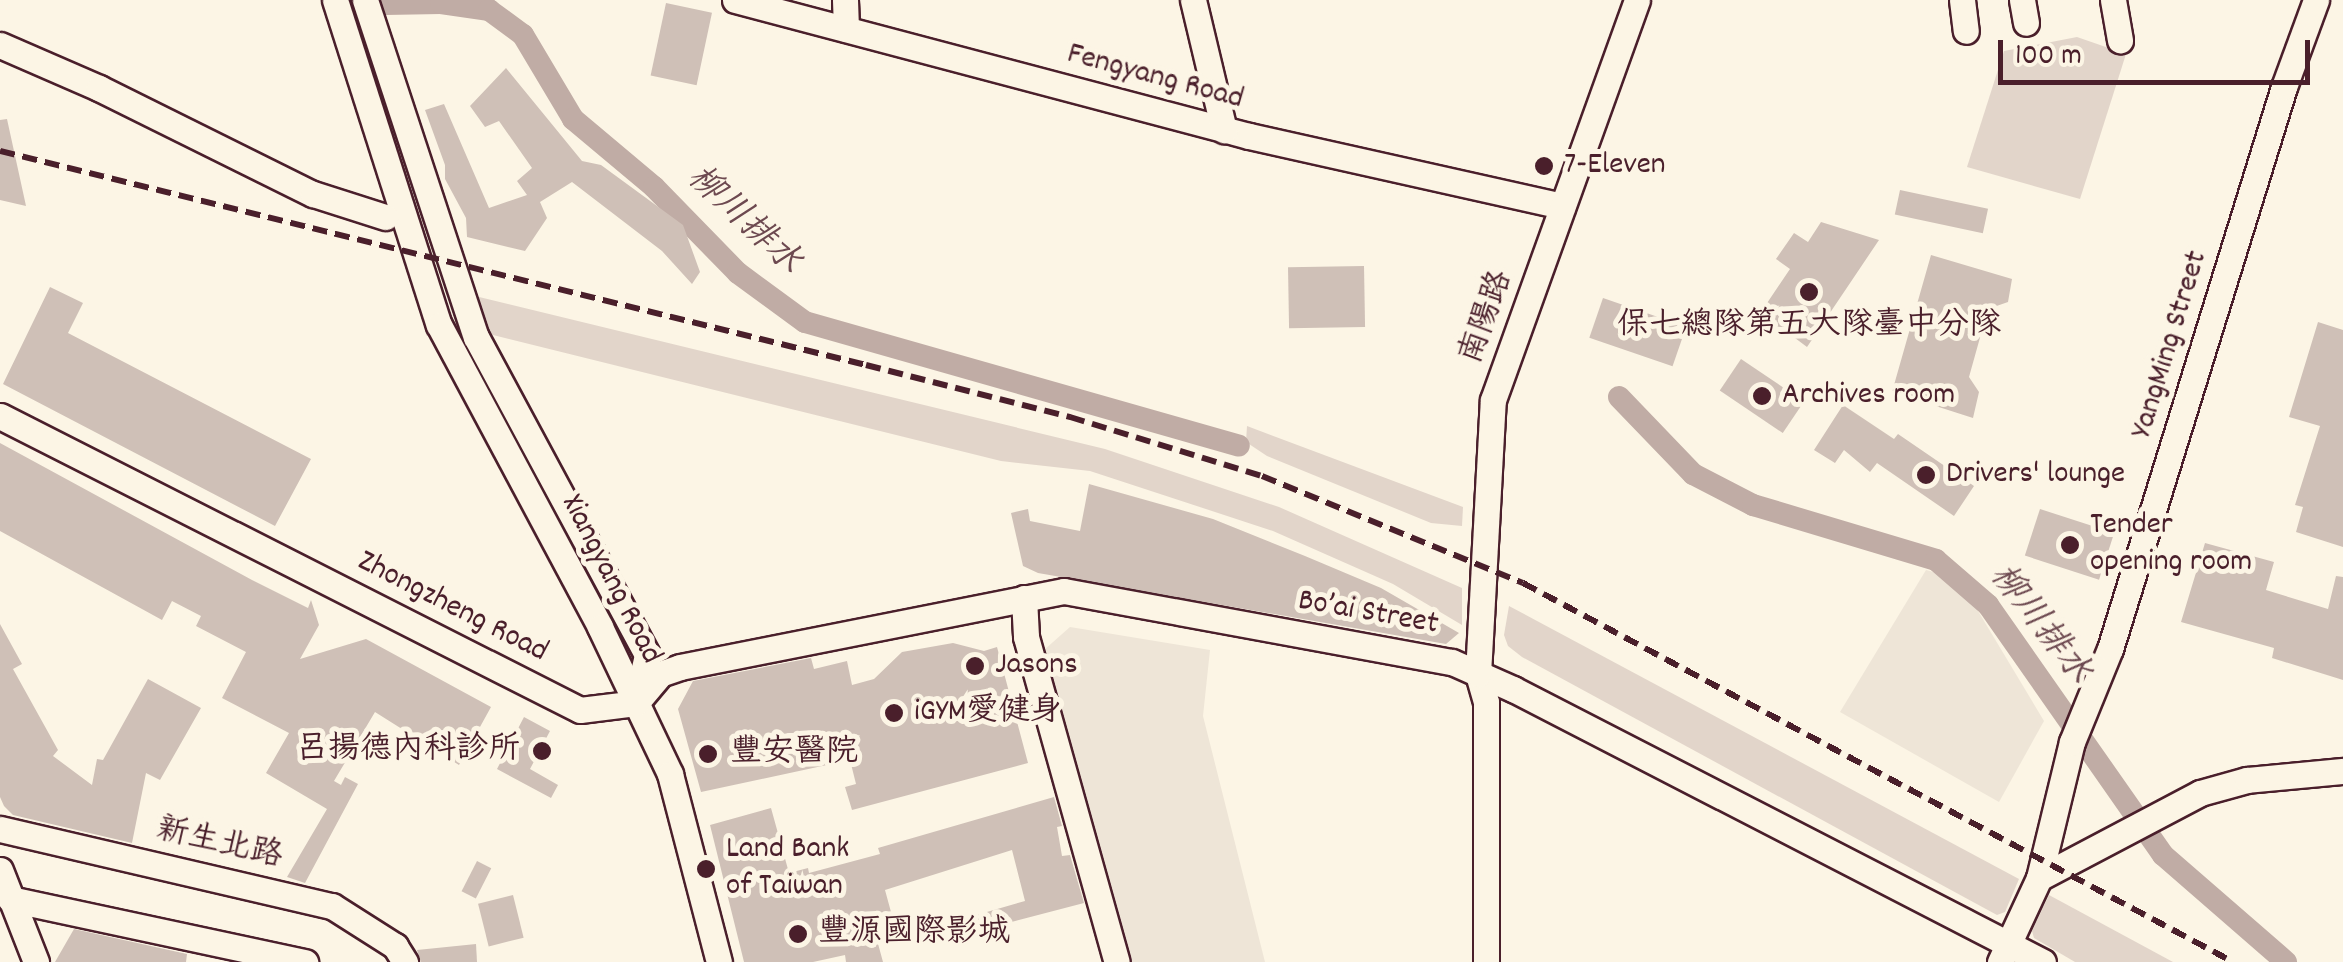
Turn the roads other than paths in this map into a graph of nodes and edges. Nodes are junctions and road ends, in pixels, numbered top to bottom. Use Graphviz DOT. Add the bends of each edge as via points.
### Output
graph roads {
  1 [pos="734,0"];
  2 [pos="844,0"];
  3 [pos="1193,0"];
  4 [pos="1637,0"];
  5 [pos="1962,0"];
  6 [pos="2113,0"];
  7 [pos="2316,0"];
  8 [pos="337,5"];
  9 [pos="367,6"];
  10 [pos="846,29"];
  11 [pos="1966,31"];
  12 [pos="2120,40"];
  13 [pos="0,45"];
  14 [pos="1224,130"];
  15 [pos="1562,206"];
  16 [pos="385,217"];
  17 [pos="0,416"];
  18 [pos="1024,598"];
  19 [pos="1478,674"];
  20 [pos="636,703"];
  21 [pos="2343,771"];
  22 [pos="0,830"];
  23 [pos="0,870"];
  24 [pos="2038,878"];
  25 [pos="10,899"];
  26 [pos="2005,953"];
  27 [pos="36,962"];
  28 [pos="305,962"];
  29 [pos="405,962"];
  30 [pos="719,962"];
  31 [pos="1118,962"];
  32 [pos="1486,962"];
  33 [pos="2042,962"];
  1 -- 10 [label="street, Fengyang Road"];
  2 -- 10 [label="street"];
  3 -- 14 [label="street"];
  4 -- 15 [label="street, 南陽路"];
  5 -- 11 [label="street"];
  6 -- 12 [label="street"];
  7 -- 24 [label="street, YangMing Street" via="2110,650 2072,742"];
  8 -- 20 [label="street, Xiangyang Road" via="439,325"];
  9 -- 20 [label="street, Xiangyang Road" via="476,337 648,654"];
  10 -- 14 [label="street, Fengyang Road"];
  13 -- 16 [label="street" via="313,194"];
  14 -- 15 [label="street, Fengyang Road"];
  15 -- 19 [label="street, 南陽路" via="1493,400"];
  17 -- 20 [label="street, Zhongzheng Road" via="580,710"];
  18 -- 19 [label="street, Bo’ai Street" via="1064,591 1452,662"];
  18 -- 20 [label="street, Bo’ai Street" via="680,667 660,674"];
  18 -- 31 [label="street" via="1026,638"];
  19 -- 26 [label="street, Bo’ai Street"];
  19 -- 32 [label="street, 南陽路" via="1486,702"];
  20 -- 30 [label="street" via="670,774"];
  21 -- 24 [label="street" via="2247,780 2200,793"];
  22 -- 29 [label="street, 新生北路" via="332,906 395,946"];
  23 -- 25 [label="street"];
  24 -- 26 [label="street"];
  25 -- 27 [label="street"];
  25 -- 28 [label="street"];
  26 -- 33 [label="street, Bo’ai Street"];
}
